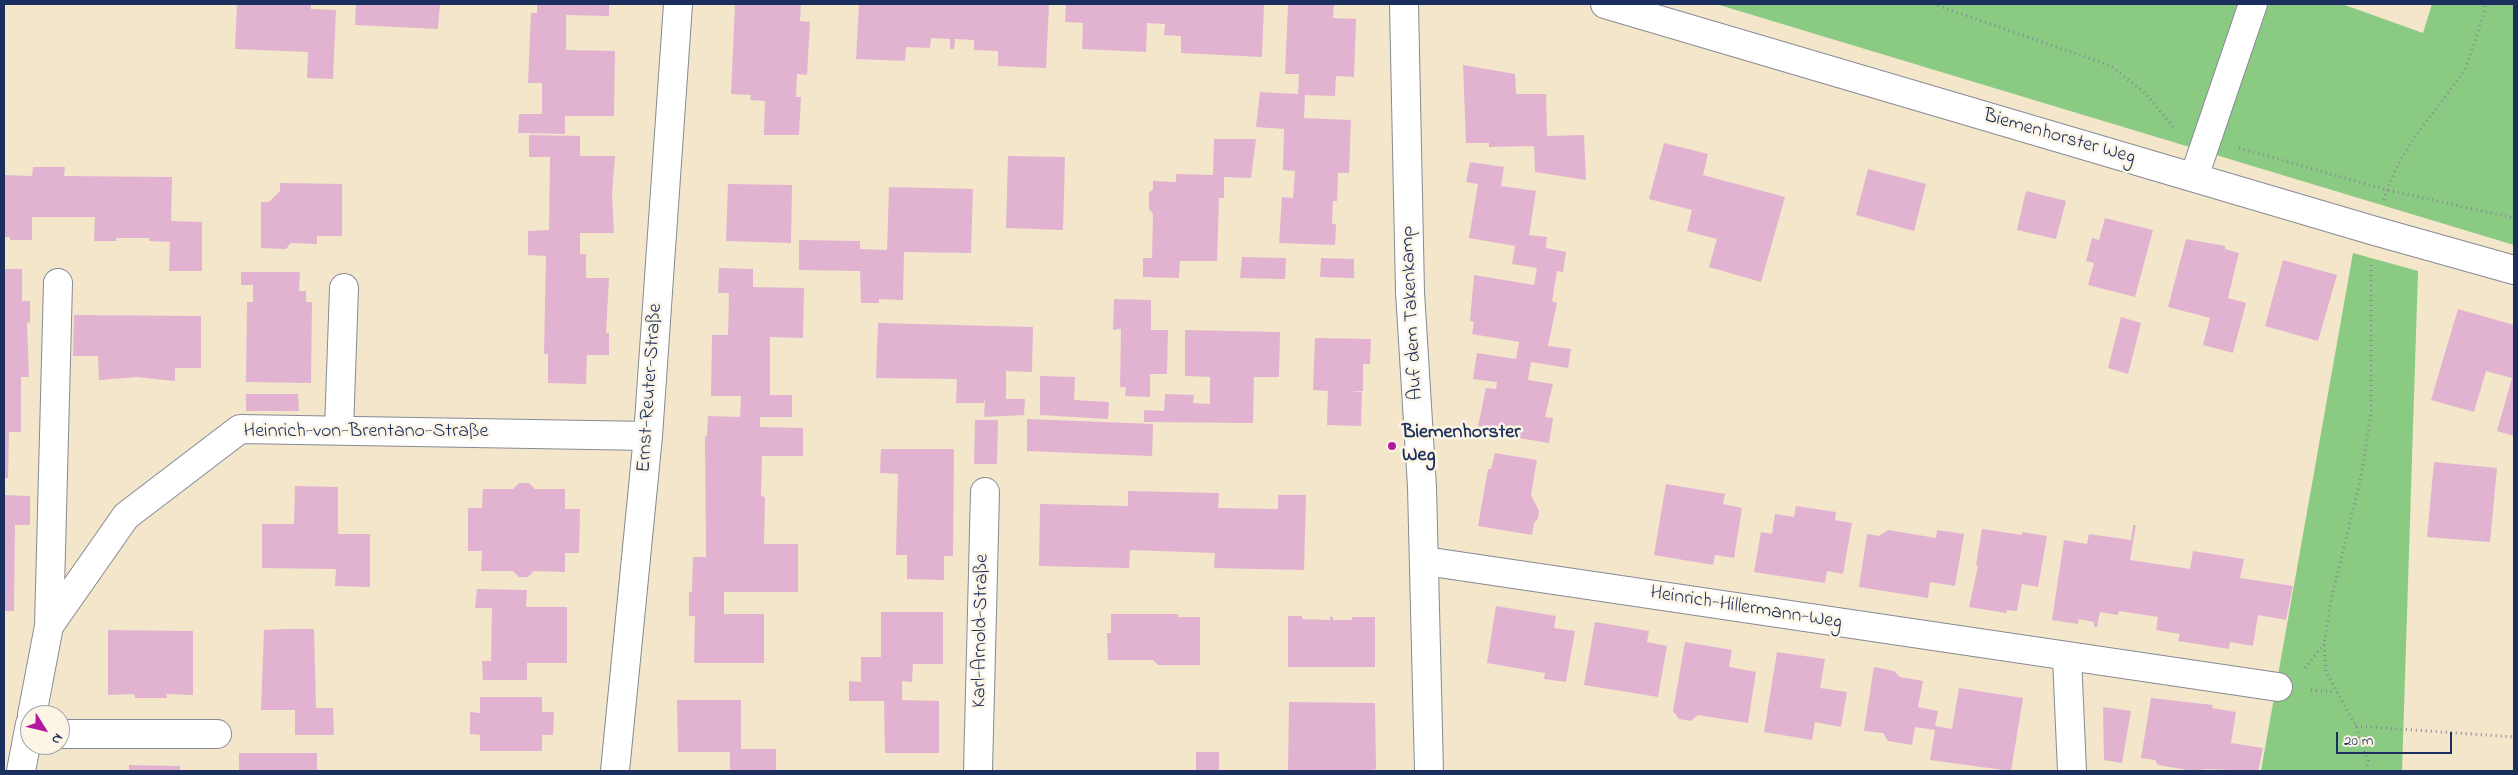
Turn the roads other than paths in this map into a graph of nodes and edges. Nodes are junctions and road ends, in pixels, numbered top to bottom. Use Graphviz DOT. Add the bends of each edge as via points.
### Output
graph roads {
  1 [pos="678,4"];
  2 [pos="1404,4"];
  3 [pos="1605,4"];
  4 [pos="2253,4"];
  5 [pos="2194,177"];
  6 [pos="2514,270"];
  7 [pos="58,283"];
  8 [pos="344,288"];
  9 [pos="339,430"];
  10 [pos="648,436"];
  11 [pos="985,492"];
  12 [pos="1425,561"];
  13 [pos="49,626"];
  14 [pos="2067,658"];
  15 [pos="2278,687"];
  16 [pos="34,705"];
  17 [pos="70,734"];
  18 [pos="218,734"];
  19 [pos="24,755"];
  20 [pos="21,771"];
  21 [pos="615,771"];
  22 [pos="978,771"];
  23 [pos="1429,771"];
  24 [pos="2072,771"];
  1 -- 10 [label="street, Ernst-Reuter-Straße"];
  2 -- 12 [label="street, Auf dem Takenkamp" via="1410,292"];
  3 -- 5 [label="street, Biemenhorster Weg"];
  4 -- 5 [label="street"];
  5 -- 6 [label="street, Biemenhorster Weg"];
  7 -- 13 [label="street, Heinrich-von-Brentano-Straße"];
  8 -- 9 [label="street"];
  9 -- 10 [label="street, Heinrich-von-Brentano-Straße"];
  9 -- 13 [label="street, Heinrich-von-Brentano-Straße" via="240,429 126,516"];
  10 -- 21 [label="street, Ernst-Reuter-Straße"];
  11 -- 22 [label="street, Karl-Arnold-Straße"];
  12 -- 14 [label="street, Heinrich-Hillermann-Weg"];
  12 -- 23 [label="street, Auf dem Takenkamp"];
  13 -- 16 [label="street, Heinrich-von-Brentano-Straße"];
  14 -- 15 [label="street, Heinrich-Hillermann-Weg"];
  14 -- 24 [label="street"];
  17 -- 18 [label="street"];
  19 -- 20 [label="street, Heinrich-von-Brentano-Straße"];
}
